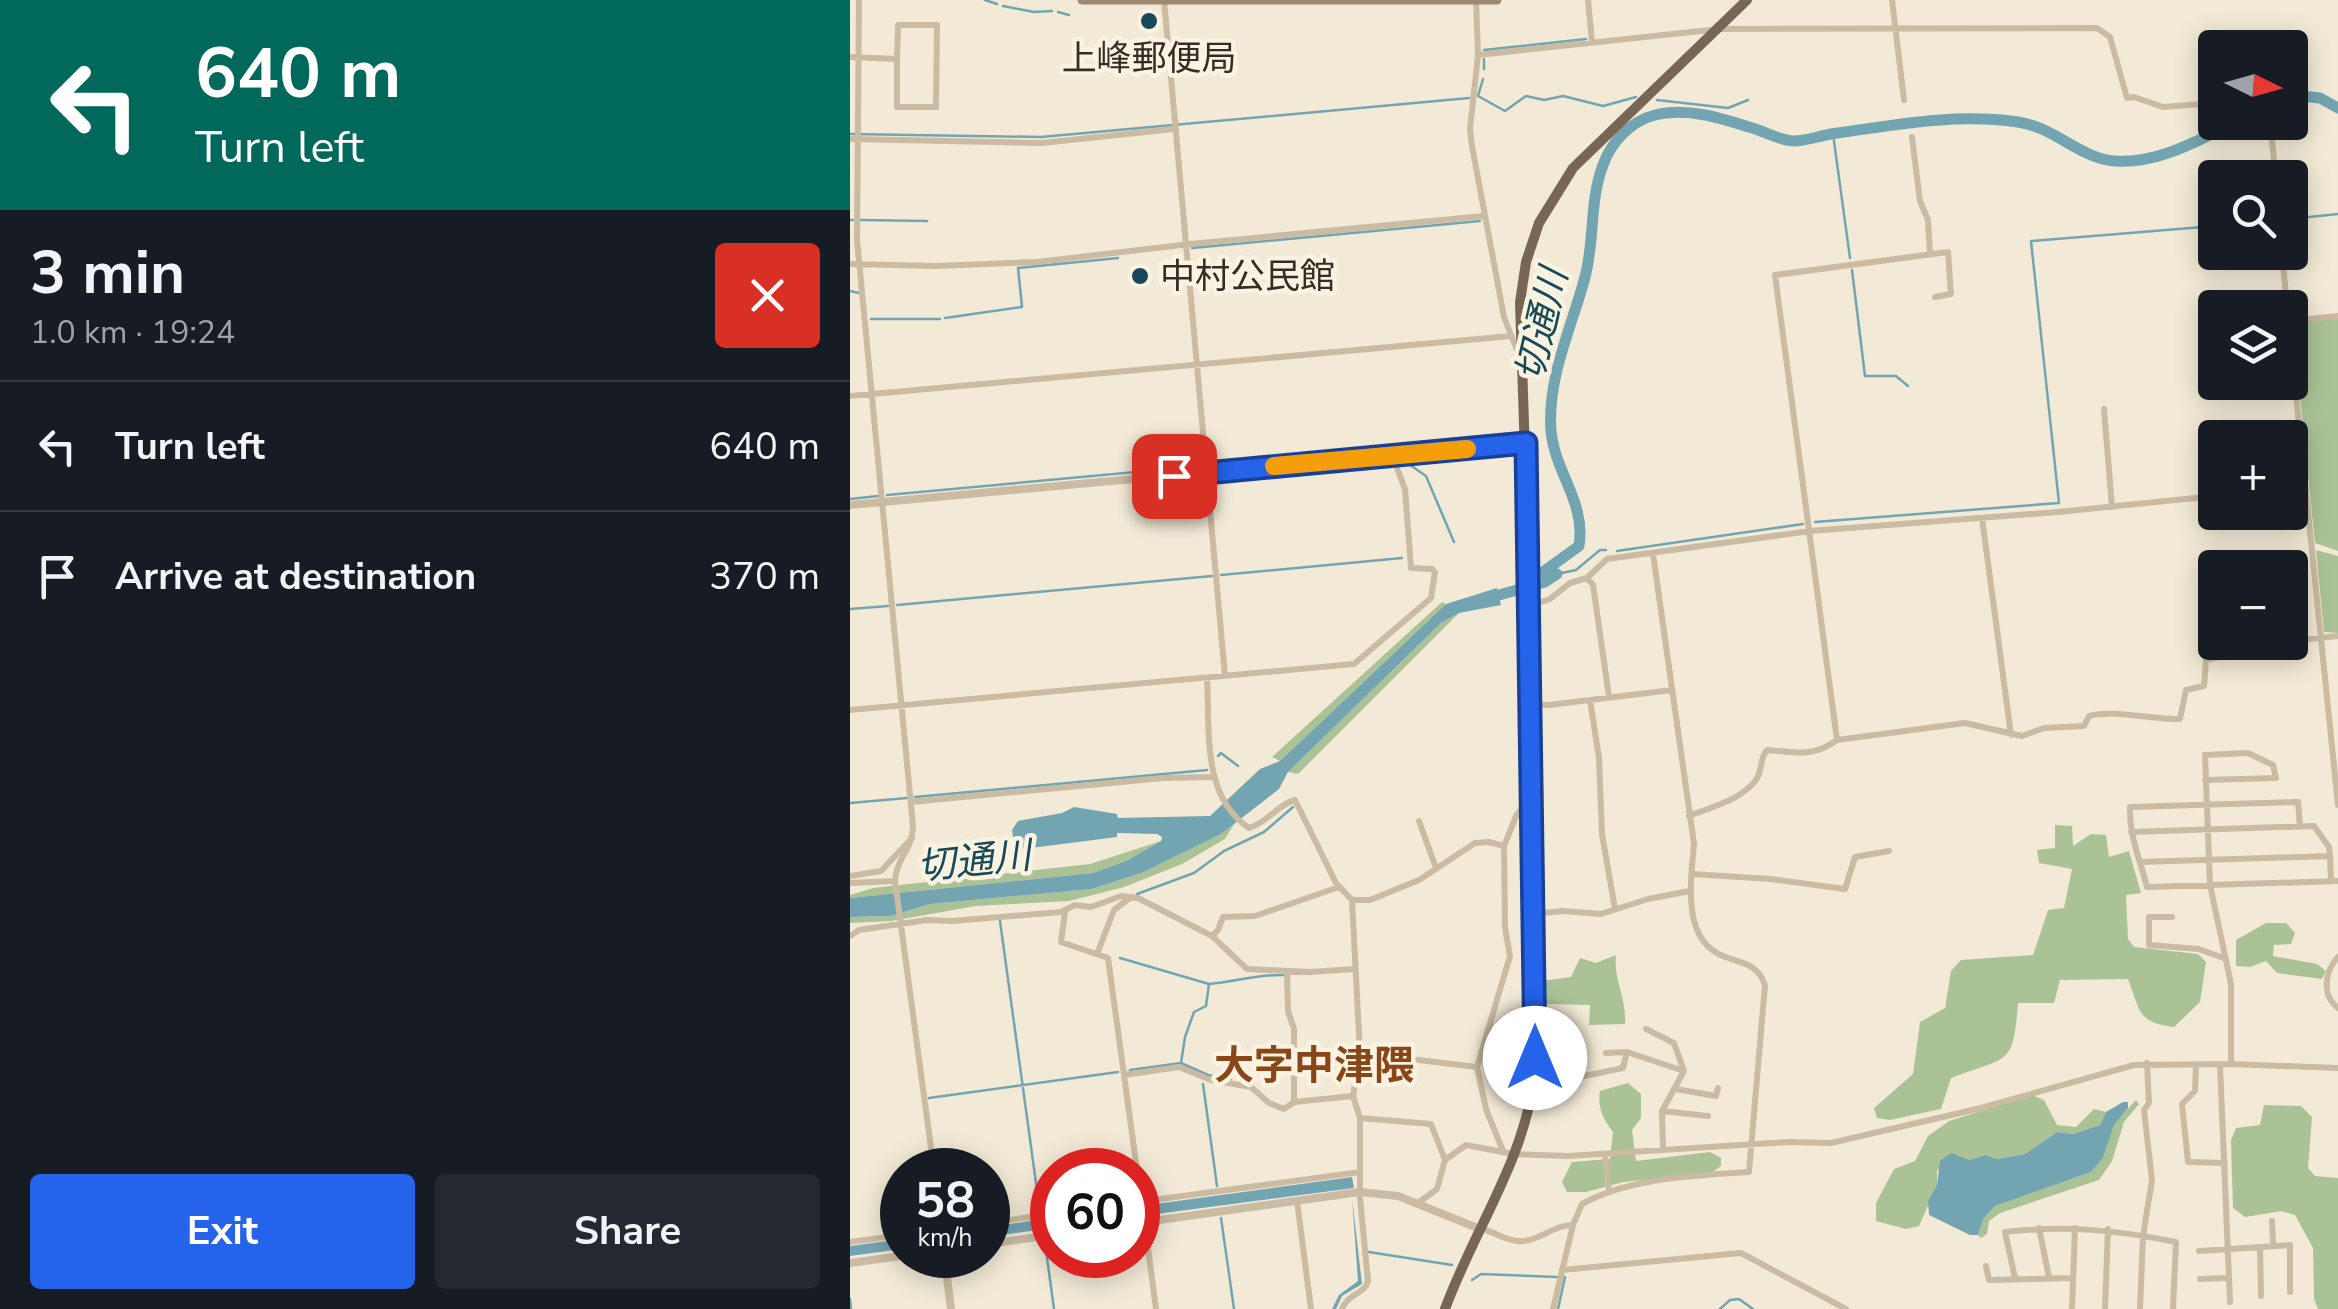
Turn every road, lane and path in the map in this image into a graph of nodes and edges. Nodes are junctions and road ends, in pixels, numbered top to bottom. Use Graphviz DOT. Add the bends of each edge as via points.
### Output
graph roads {
  1 [pos="859,0"];
  2 [pos="1082,0"];
  3 [pos="1496,0"];
  4 [pos="1588,0"];
  5 [pos="1747,0"];
  6 [pos="1892,0"];
  7 [pos="1164,1"];
  8 [pos="1476,1"];
  9 [pos="854,20"];
  10 [pos="1718,28"];
  11 [pos="1895,28"];
  12 [pos="1592,42"];
  13 [pos="1478,55"];
  14 [pos="854,57"];
  15 [pos="897,59"];
  16 [pos="1904,100"];
  17 [pos="2198,104"];
  18 [pos="1174,125"];
  19 [pos="1912,137"];
  20 [pos="853,139"];
  21 [pos="1484,216"];
  22 [pos="1185,246"];
  23 [pos="1930,253"];
  24 [pos="850,264"];
  25 [pos="860,264"];
  26 [pos="1935,297"];
  27 [pos="2338,316"];
  28 [pos="2308,319"];
  29 [pos="1516,338"];
  30 [pos="1196,364"];
  31 [pos="873,394"];
  32 [pos="850,396"];
  33 [pos="2104,409"];
  34 [pos="1526,443"];
  35 [pos="1392,455"];
  36 [pos="1206,473"];
  37 [pos="2198,498"];
  38 [pos="883,502"];
  39 [pos="850,505"];
  40 [pos="2112,507"];
  41 [pos="1982,518"];
  42 [pos="2308,519"];
  43 [pos="1810,531"];
  44 [pos="1653,554"];
  45 [pos="1587,578"];
  46 [pos="1530,604"];
  47 [pos="2319,636"];
  48 [pos="2338,636"];
  49 [pos="2308,638"];
  50 [pos="2206,660"];
  51 [pos="1225,676"];
  52 [pos="1207,678"];
  53 [pos="1672,690"];
  54 [pos="1609,697"];
  55 [pos="1590,700"];
  56 [pos="1529,704"];
  57 [pos="902,706"];
  58 [pos="850,710"];
  59 [pos="2012,735"];
  60 [pos="1836,740"];
  61 [pos="1214,777"];
  62 [pos="2206,780"];
  63 [pos="1530,801"];
  64 [pos="911,802"];
  65 [pos="2206,805"];
  66 [pos="2338,806"];
  67 [pos="1689,816"];
  68 [pos="1420,821"];
  69 [pos="2300,827"];
  70 [pos="2208,831"];
  71 [pos="2131,832"];
  72 [pos="913,838"];
  73 [pos="1504,846"];
  74 [pos="1889,851"];
  75 [pos="2330,856"];
  76 [pos="2208,860"];
  77 [pos="2140,862"];
  78 [pos="1436,868"];
  79 [pos="1692,874"];
  80 [pos="850,879"];
  81 [pos="896,881"];
  82 [pos="2335,881"];
  83 [pos="2210,885"];
  84 [pos="1339,887"];
  85 [pos="1690,890"];
  86 [pos="1130,897"];
  87 [pos="1352,900"];
  88 [pos="1615,909"];
  89 [pos="1065,912"];
  90 [pos="1534,914"];
  91 [pos="2172,917"];
  92 [pos="901,922"];
  93 [pos="850,936"];
  94 [pos="1212,936"];
  95 [pos="1097,954"];
  96 [pos="2338,957"];
  97 [pos="2227,960"];
  98 [pos="1354,969"];
  99 [pos="1286,972"];
  100 [pos="2338,1008"];
  101 [pos="1646,1029"];
  102 [pos="1627,1052"];
  103 [pos="1360,1053"];
  104 [pos="1606,1053"];
  105 [pos="2147,1064"];
  106 [pos="2230,1064"];
  107 [pos="2196,1065"];
  108 [pos="1478,1066"];
  109 [pos="2220,1066"];
  110 [pos="2338,1068"];
  111 [pos="1684,1071"];
  112 [pos="1124,1075"];
  113 [pos="1534,1078"];
  114 [pos="1718,1088"];
  115 [pos="1676,1089"];
  116 [pos="1353,1096"];
  117 [pos="1294,1102"];
  118 [pos="1662,1110"];
  119 [pos="1708,1116"];
  120 [pos="1360,1118"];
  121 [pos="1752,1144"];
  122 [pos="931,1148"];
  123 [pos="1134,1148"];
  124 [pos="1663,1150"];
  125 [pos="1508,1153"];
  126 [pos="1605,1156"];
  127 [pos="1445,1160"];
  128 [pos="2225,1163"];
  129 [pos="1360,1172"];
  130 [pos="1360,1192"];
  131 [pos="1609,1192"];
  132 [pos="1297,1201"];
  133 [pos="1418,1203"];
  134 [pos="1160,1209"];
  135 [pos="1160,1211"];
  136 [pos="2272,1220"];
  137 [pos="1573,1225"];
  138 [pos="2039,1228"];
  139 [pos="2074,1228"];
  140 [pos="1480,1229"];
  141 [pos="2108,1229"];
  142 [pos="2144,1236"];
  143 [pos="880,1238"];
  144 [pos="850,1242"];
  145 [pos="2273,1246"];
  146 [pos="2260,1247"];
  147 [pos="2226,1250"];
  148 [pos="2199,1251"];
  149 [pos="880,1259"];
  150 [pos="850,1263"];
  151 [pos="1986,1266"];
  152 [pos="1562,1270"];
  153 [pos="2049,1276"];
  154 [pos="947,1278"];
  155 [pos="1151,1278"];
  156 [pos="2015,1278"];
  157 [pos="2073,1278"];
  158 [pos="2228,1278"];
  159 [pos="2200,1280"];
  160 [pos="2290,1292"];
  161 [pos="2260,1296"];
  162 [pos="2230,1302"];
  163 [pos="951,1309"];
  164 [pos="1156,1309"];
  165 [pos="1311,1309"];
  166 [pos="1342,1309"];
  167 [pos="1446,1309"];
  168 [pos="1553,1309"];
  169 [pos="1846,1309"];
  170 [pos="2072,1309"];
  171 [pos="2105,1309"];
  172 [pos="2140,1309"];
  173 [pos="2174,1309"];
  1 -- 9 [label="street"];
  2 -- 7 [label="main road"];
  3 -- 8 [label="main road"];
  4 -- 12 [label="street"];
  5 -- 10 [label="main road"];
  6 -- 11 [label="street"];
  7 -- 8 [label="main road"];
  7 -- 18 [label="street"];
  8 -- 13 [label="street"];
  9 -- 14 [label="street"];
  10 -- 11 [label="street"];
  10 -- 12 [label="street"];
  10 -- 29 [label="main road" via="1559,188 1526,262"];
  11 -- 16 [label="street"];
  11 -- 17 [label="street" via="2097,28 2110,37 2127,98 2163,107"];
  12 -- 13 [label="street"];
  13 -- 21 [label="street" via="1470,129"];
  14 -- 15 [label="street"];
  14 -- 20 [label="street"];
  15 -- 15 [label="street" via="896,107 936,107 938,26 898,24"];
  18 -- 20 [label="street" via="1042,143"];
  18 -- 22 [label="street"];
  19 -- 23 [label="street"];
  20 -- 25 [label="street"];
  21 -- 22 [label="street"];
  21 -- 29 [label="street"];
  22 -- 25 [label="street" via="1037,262"];
  22 -- 30 [label="street"];
  23 -- 26 [label="street" via="1948,252 1952,294"];
  23 -- 43 [label="street" via="1775,275"];
  24 -- 25 [label="street"];
  25 -- 31 [label="street"];
  27 -- 28 [label="street"];
  29 -- 30 [label="street"];
  29 -- 34 [label="main road"];
  30 -- 31 [label="street"];
  30 -- 36 [label="street"];
  31 -- 32 [label="street"];
  31 -- 38 [label="street"];
  33 -- 40 [label="street"];
  34 -- 35 [label="street"];
  34 -- 46 [label="main road"];
  35 -- 36 [label="street"];
  35 -- 51 [label="street" via="1405,489 1411,568 1435,572 1431,598 1354,664"];
  36 -- 38 [label="street"];
  36 -- 51 [label="street"];
  37 -- 40 [label="street"];
  38 -- 39 [label="street"];
  38 -- 57 [label="street"];
  40 -- 41 [label="street"];
  41 -- 43 [label="street"];
  41 -- 59 [label="street"];
  42 -- 47 [label="street"];
  43 -- 44 [label="street"];
  43 -- 60 [label="street"];
  44 -- 45 [label="street" via="1607,559"];
  44 -- 53 [label="street"];
  45 -- 46 [label="street"];
  45 -- 54 [label="street"];
  46 -- 56 [label="main road"];
  47 -- 48 [label="street"];
  47 -- 49 [label="street"];
  47 -- 66 [label="street"];
  50 -- 59 [label="street" via="2204,686 2186,690 2180,719 2100,712 2084,726"];
  51 -- 52 [label="street"];
  52 -- 57 [label="street"];
  52 -- 61 [label="street"];
  53 -- 54 [label="street"];
  53 -- 67 [label="street"];
  54 -- 55 [label="street"];
  55 -- 56 [label="street"];
  55 -- 88 [label="street"];
  56 -- 63 [label="main road"];
  57 -- 58 [label="street"];
  57 -- 64 [label="street"];
  59 -- 60 [label="street" via="1965,723"];
  60 -- 67 [label="street" via="1808,754 1766,750 1745,792"];
  61 -- 64 [label="street"];
  61 -- 84 [label="street" via="1220,796 1245,826 1260,825 1295,800"];
  62 -- 62 [label="street" via="2204,755 2248,753 2274,765 2276,778"];
  62 -- 65 [label="street"];
  63 -- 73 [label="street"];
  63 -- 90 [label="main road"];
  64 -- 72 [label="street"];
  65 -- 69 [label="street" via="2298,802"];
  65 -- 70 [label="street"];
  65 -- 71 [label="street" via="2130,806"];
  67 -- 79 [label="street"];
  68 -- 78 [label="street"];
  69 -- 70 [label="street"];
  69 -- 75 [label="street" via="2314,826"];
  70 -- 71 [label="street"];
  70 -- 76 [label="street"];
  71 -- 77 [label="street"];
  72 -- 80 [label="street" via="882,872"];
  72 -- 81 [label="street"];
  73 -- 78 [label="street" via="1475,843"];
  73 -- 108 [label="street" via="1510,956"];
  74 -- 79 [label="street" via="1855,857 1845,889"];
  75 -- 76 [label="street"];
  75 -- 82 [label="street"];
  76 -- 77 [label="street"];
  76 -- 83 [label="street"];
  77 -- 83 [label="street" via="2147,887"];
  78 -- 87 [label="street" via="1380,897"];
  79 -- 85 [label="street"];
  80 -- 81 [label="street"];
  81 -- 92 [label="street"];
  82 -- 83 [label="street"];
  83 -- 97 [label="street"];
  84 -- 87 [label="street"];
  84 -- 94 [label="street" via="1255,916 1223,917"];
  85 -- 88 [label="street"];
  85 -- 121 [label="street" via="1700,940 1754,967 1765,986"];
  86 -- 89 [label="street" via="1074,904"];
  86 -- 94 [label="street"];
  86 -- 95 [label="street" via="1114,910"];
  87 -- 98 [label="street"];
  88 -- 90 [label="street"];
  89 -- 92 [label="street"];
  89 -- 95 [label="street" via="1061,942"];
  90 -- 113 [label="main road"];
  91 -- 97 [label="street" via="2149,917 2149,945 2199,949"];
  92 -- 93 [label="street"];
  92 -- 122 [label="street"];
  94 -- 99 [label="street" via="1247,969"];
  95 -- 112 [label="street" via="1108,958"];
  96 -- 100 [label="street" via="2326,980"];
  97 -- 106 [label="street"];
  98 -- 99 [label="street"];
  98 -- 103 [label="street"];
  99 -- 117 [label="street"];
  101 -- 111 [label="street" via="1674,1043"];
  102 -- 104 [label="street"];
  102 -- 111 [label="street"];
  102 -- 113 [label="street" via="1623,1068 1570,1079"];
  103 -- 108 [label="street"];
  103 -- 116 [label="street"];
  105 -- 107 [label="street"];
  105 -- 121 [label="street" via="1848,1141"];
  105 -- 142 [label="street" via="2152,1180"];
  106 -- 109 [label="street"];
  106 -- 110 [label="street"];
  107 -- 109 [label="street"];
  107 -- 128 [label="street" via="2195,1091 2182,1104 2188,1162"];
  108 -- 125 [label="street" via="1486,1109"];
  109 -- 128 [label="street"];
  111 -- 115 [label="street"];
  112 -- 117 [label="street" via="1178,1068 1250,1087 1284,1109"];
  112 -- 123 [label="street"];
  113 -- 125 [label="main road" via="1528,1118"];
  114 -- 115 [label="street" via="1716,1096"];
  115 -- 118 [label="street"];
  116 -- 117 [label="street"];
  116 -- 120 [label="street"];
  118 -- 119 [label="street"];
  118 -- 124 [label="street"];
  120 -- 127 [label="street" via="1431,1124"];
  120 -- 129 [label="street"];
  121 -- 124 [label="street"];
  121 -- 131 [label="street" via="1749,1172"];
  124 -- 126 [label="street"];
  125 -- 126 [label="street"];
  125 -- 127 [label="street" via="1466,1144"];
  125 -- 140 [label="main road"];
  126 -- 131 [label="street"];
  127 -- 133 [label="street" via="1437,1189"];
  128 -- 147 [label="street"];
  129 -- 130 [label="street"];
  129 -- 134 [label="street"];
  130 -- 132 [label="street"];
  130 -- 133 [label="street"];
  130 -- 166 [label="street" via="1366,1286"];
  131 -- 137 [label="street" via="1582,1204"];
  132 -- 135 [label="street"];
  132 -- 165 [label="street"];
  133 -- 140 [label="street"];
  136 -- 145 [label="street"];
  137 -- 140 [label="street" via="1524,1241"];
  137 -- 152 [label="street"];
  138 -- 139 [label="street"];
  138 -- 153 [label="street"];
  138 -- 156 [label="street" via="2005,1232"];
  139 -- 141 [label="street"];
  139 -- 157 [label="street"];
  140 -- 167 [label="main road"];
  141 -- 142 [label="street"];
  141 -- 171 [label="street"];
  142 -- 172 [label="street"];
  142 -- 173 [label="street" via="2176,1242"];
  143 -- 144 [label="street"];
  145 -- 146 [label="street"];
  145 -- 160 [label="street" via="2290,1244"];
  146 -- 147 [label="street"];
  146 -- 161 [label="street"];
  147 -- 148 [label="street"];
  147 -- 158 [label="street"];
  149 -- 150 [label="street"];
  151 -- 156 [label="street" via="1989,1280"];
  152 -- 168 [label="street"];
  152 -- 169 [label="street" via="1741,1254"];
  153 -- 156 [label="street"];
  153 -- 157 [label="street"];
  154 -- 163 [label="street"];
  155 -- 164 [label="street"];
  157 -- 170 [label="street"];
  158 -- 159 [label="street"];
  158 -- 162 [label="street"];
}
